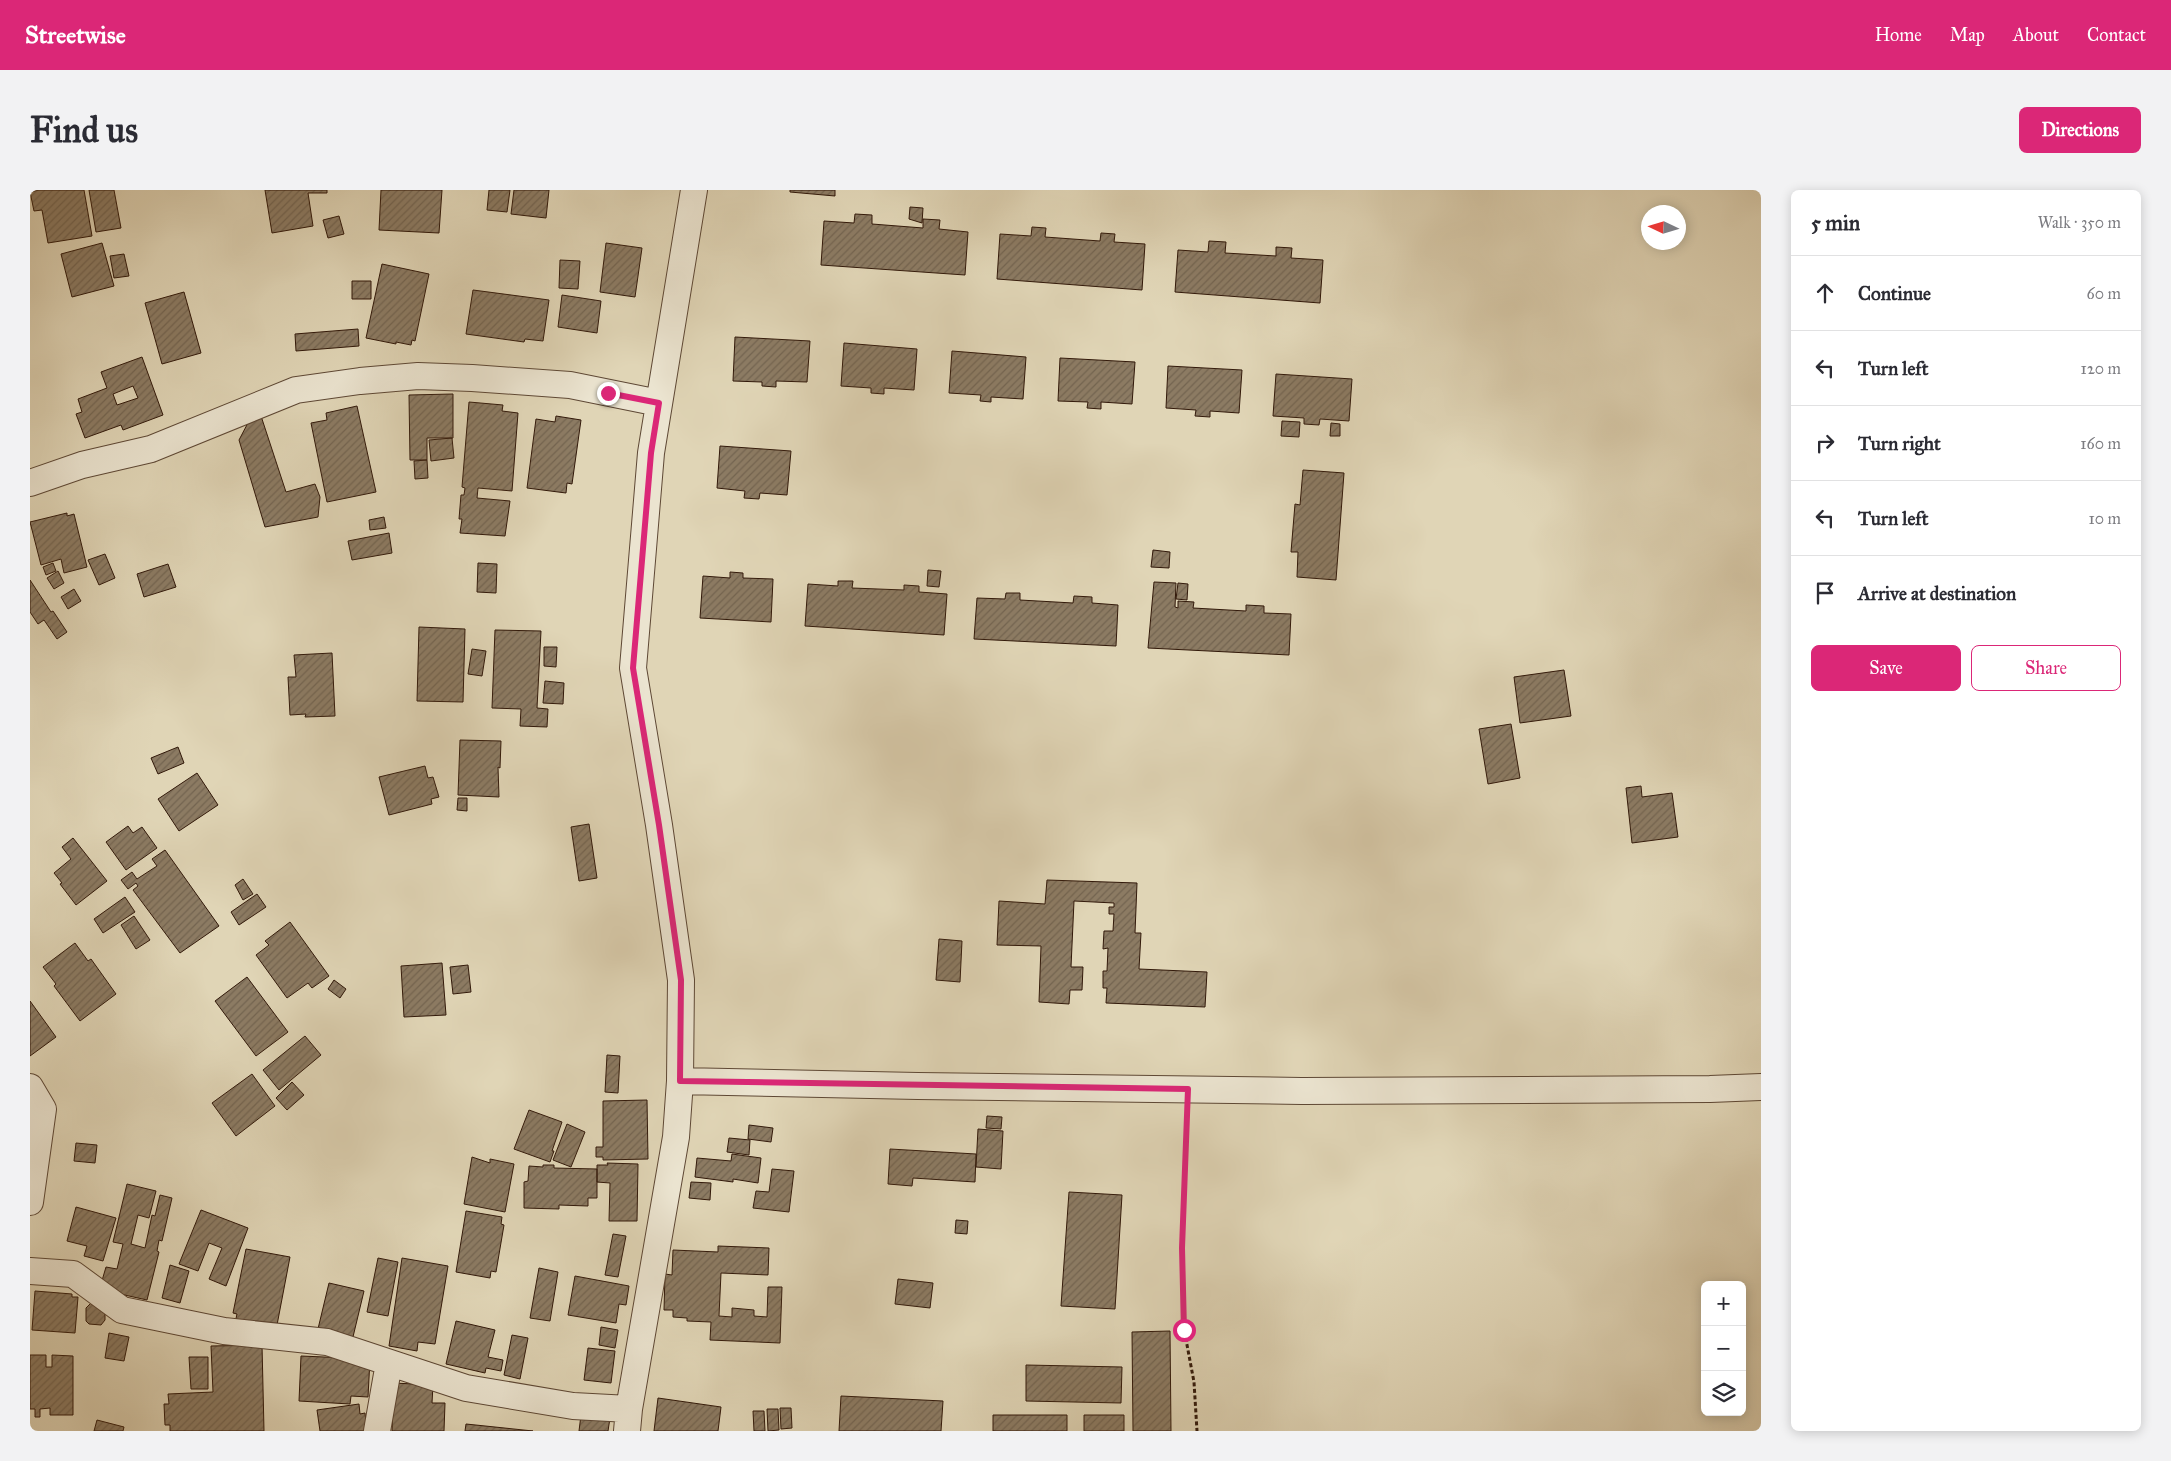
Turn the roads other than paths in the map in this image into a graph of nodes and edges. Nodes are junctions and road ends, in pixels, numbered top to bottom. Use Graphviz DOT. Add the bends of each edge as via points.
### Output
graph roads {
  1 [pos="694,190"];
  2 [pos="659,403"];
  3 [pos="30,483"];
  4 [pos="680,1081"];
  5 [pos="30,1087"];
  6 [pos="1761,1087"];
  7 [pos="30,1202"];
  8 [pos="30,1272"];
  9 [pos="389,1363"];
  10 [pos="628,1420"];
  11 [pos="378,1431"];
  1 -- 2 [label="street"];
  2 -- 3 [label="street" via="570,385 418,376 360,380 296,390 151,449 82,465"];
  2 -- 4 [label="street" via="651,453 633,668 681,980"];
  4 -- 6 [label="street" via="1188,1089"];
  4 -- 10 [label="street" via="676,1137"];
  5 -- 7 [label="street" via="43,1109"];
  8 -- 9 [label="street" via="73,1274 122,1310 224,1331 327,1342"];
  9 -- 10 [label="street" via="466,1388 573,1406"];
  9 -- 11 [label="street"];
}
